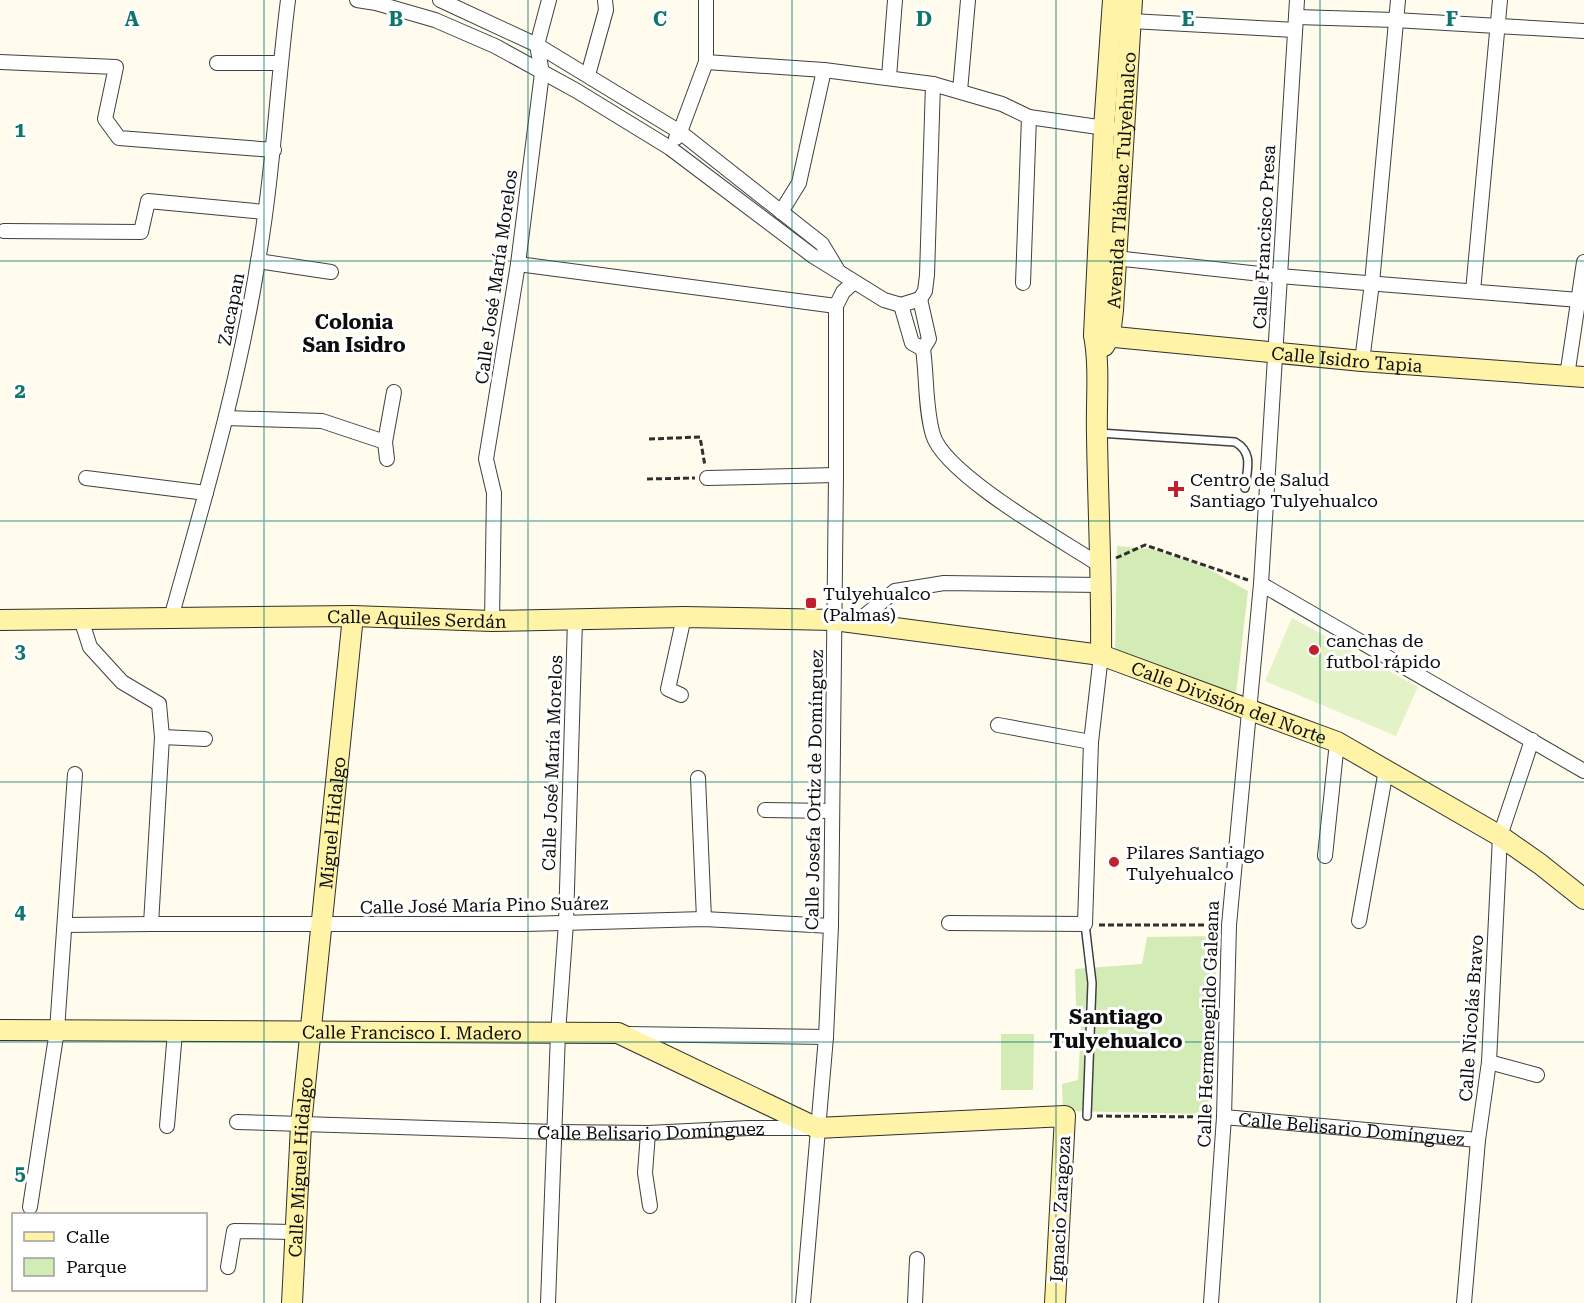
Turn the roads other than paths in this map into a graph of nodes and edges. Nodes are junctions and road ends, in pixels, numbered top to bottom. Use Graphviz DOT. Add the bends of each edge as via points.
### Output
graph roads {
  1 [pos="288,0"];
  2 [pos="357,0"];
  3 [pos="440,0"];
  4 [pos="549,0"];
  5 [pos="605,0"];
  6 [pos="706,0"];
  7 [pos="895,0"];
  8 [pos="968,0"];
  9 [pos="1113,0"];
  10 [pos="1132,0"];
  11 [pos="1297,0"];
  12 [pos="1398,0"];
  13 [pos="1500,0"];
  14 [pos="1395,20"];
  15 [pos="1131,21"];
  16 [pos="1295,24"];
  17 [pos="1497,27"];
  18 [pos="1584,31"];
  19 [pos="537,45"];
  20 [pos="0,62"];
  21 [pos="706,62"];
  22 [pos="217,63"];
  23 [pos="280,63"];
  24 [pos="824,70"];
  25 [pos="542,73"];
  26 [pos="588,75"];
  27 [pos="889,77"];
  28 [pos="933,84"];
  29 [pos="960,91"];
  30 [pos="1029,117"];
  31 [pos="1114,130"];
  32 [pos="680,132"];
  33 [pos="670,148"];
  34 [pos="273,150"];
  35 [pos="265,212"];
  36 [pos="781,212"];
  37 [pos="4,231"];
  38 [pos="1115,258"];
  39 [pos="258,261"];
  40 [pos="1584,262"];
  41 [pos="518,264"];
  42 [pos="838,271"];
  43 [pos="331,272"];
  44 [pos="1279,276"];
  45 [pos="854,282"];
  46 [pos="1023,283"];
  47 [pos="1372,283"];
  48 [pos="1473,291"];
  49 [pos="920,300"];
  50 [pos="1579,300"];
  51 [pos="901,305"];
  52 [pos="836,306"];
  53 [pos="1102,336"];
  54 [pos="922,349"];
  55 [pos="1276,351"];
  56 [pos="1362,360"];
  57 [pos="1576,377"];
  58 [pos="394,392"];
  59 [pos="226,418"];
  60 [pos="1096,432"];
  61 [pos="385,442"];
  62 [pos="387,459"];
  63 [pos="837,476"];
  64 [pos="86,478"];
  65 [pos="707,478"];
  66 [pos="1245,488"];
  67 [pos="206,493"];
  68 [pos="1101,575"];
  69 [pos="1261,584"];
  70 [pos="352,616"];
  71 [pos="684,617"];
  72 [pos="171,618"];
  73 [pos="81,619"];
  74 [pos="0,620"];
  75 [pos="575,620"];
  76 [pos="834,620"];
  77 [pos="492,621"];
  78 [pos="857,622"];
  79 [pos="1101,655"];
  80 [pos="681,695"];
  81 [pos="1250,710"];
  82 [pos="998,725"];
  83 [pos="162,737"];
  84 [pos="206,739"];
  85 [pos="1532,740"];
  86 [pos="1091,742"];
  87 [pos="1337,742"];
  88 [pos="1386,770"];
  89 [pos="1584,771"];
  90 [pos="75,774"];
  91 [pos="698,778"];
  92 [pos="765,810"];
  93 [pos="832,811"];
  94 [pos="1500,836"];
  95 [pos="1324,855"];
  96 [pos="1584,899"];
  97 [pos="704,918"];
  98 [pos="1359,921"];
  99 [pos="566,923"];
  100 [pos="949,923"];
  101 [pos="151,924"];
  102 [pos="322,924"];
  103 [pos="1085,924"];
  104 [pos="66,925"];
  105 [pos="831,926"];
  106 [pos="0,1030"];
  107 [pos="57,1030"];
  108 [pos="312,1031"];
  109 [pos="175,1032"];
  110 [pos="558,1033"];
  111 [pos="618,1034"];
  112 [pos="826,1037"];
  113 [pos="1489,1062"];
  114 [pos="1537,1075"];
  115 [pos="1065,1116"];
  116 [pos="1088,1116"];
  117 [pos="1224,1117"];
  118 [pos="237,1122"];
  119 [pos="301,1125"];
  120 [pos="167,1126"];
  121 [pos="817,1128"];
  122 [pos="556,1132"];
  123 [pos="648,1133"];
  124 [pos="1478,1140"];
  125 [pos="650,1206"];
  126 [pos="30,1208"];
  127 [pos="294,1233"];
  128 [pos="917,1259"];
  129 [pos="228,1267"];
  130 [pos="292,1303"];
  131 [pos="548,1303"];
  132 [pos="802,1303"];
  133 [pos="915,1303"];
  134 [pos="1055,1303"];
  135 [pos="1211,1303"];
  136 [pos="1464,1303"];
  1 -- 23 [label="street, Zacapan"];
  2 -- 25 [label="street" via="435,20 495,46"];
  3 -- 19 [label="street"];
  4 -- 19 [label="street"];
  5 -- 26 [label="street" via="606,10"];
  6 -- 21 [label="street"];
  7 -- 27 [label="street"];
  8 -- 29 [label="street"];
  9 -- 31 [label="main road, Avenida Tláhuac Tulyehualco"];
  10 -- 15 [label="main road, Avenida Tláhuac Tulyehualco"];
  11 -- 16 [label="street, Calle Francisco Presa"];
  12 -- 14 [label="street"];
  13 -- 17 [label="street"];
  14 -- 16 [label="street"];
  14 -- 17 [label="street"];
  14 -- 47 [label="street"];
  15 -- 16 [label="street"];
  15 -- 31 [label="main road, Avenida Tláhuac Tulyehualco"];
  16 -- 44 [label="street, Calle Francisco Presa"];
  17 -- 18 [label="street"];
  17 -- 48 [label="street"];
  19 -- 25 [label="street, Calle José María Morelos"];
  19 -- 26 [label="street"];
  20 -- 34 [label="street" via="116,67 105,119 119,138"];
  21 -- 24 [label="street"];
  21 -- 32 [label="street"];
  22 -- 23 [label="street"];
  23 -- 34 [label="street, Zacapan"];
  24 -- 27 [label="street"];
  24 -- 36 [label="street" via="799,183"];
  25 -- 33 [label="street"];
  25 -- 41 [label="street, Calle José María Morelos"];
  26 -- 32 [label="street"];
  27 -- 28 [label="street"];
  28 -- 29 [label="street"];
  28 -- 49 [label="street" via="927,275"];
  29 -- 30 [label="street"];
  30 -- 31 [label="street"];
  30 -- 46 [label="street"];
  31 -- 38 [label="main road, Avenida Tláhuac Tulyehualco"];
  31 -- 53 [label="main road, Avenida Tláhuac Tulyehualco"];
  32 -- 33 [label="street"];
  32 -- 36 [label="street"];
  33 -- 42 [label="street"];
  34 -- 35 [label="street, Zacapan"];
  35 -- 37 [label="street" via="148,201 141,232"];
  35 -- 39 [label="street, Zacapan"];
  36 -- 42 [label="street" via="822,244"];
  38 -- 44 [label="street"];
  38 -- 53 [label="main road, Avenida Tláhuac Tulyehualco"];
  39 -- 43 [label="street"];
  39 -- 59 [label="street, Zacapan"];
  40 -- 50 [label="street"];
  41 -- 52 [label="street"];
  41 -- 77 [label="street, Calle José María Morelos" via="486,459 494,493"];
  42 -- 45 [label="street"];
  44 -- 47 [label="street"];
  44 -- 55 [label="street, Calle Francisco Presa"];
  45 -- 51 [label="street"];
  45 -- 52 [label="street"];
  47 -- 48 [label="street"];
  47 -- 56 [label="street"];
  48 -- 50 [label="street"];
  49 -- 51 [label="street"];
  49 -- 54 [label="street" via="929,339"];
  50 -- 57 [label="street"];
  51 -- 54 [label="street" via="912,343"];
  52 -- 63 [label="street, Calle Josefa Ortiz de Domínguez"];
  53 -- 55 [label="main road, Calle Isidro Tapia"];
  53 -- 60 [label="main road, Avenida Tláhuac Tulyehualco"];
  54 -- 68 [label="street" via="933,437 947,459"];
  55 -- 56 [label="main road, Calle Isidro Tapia"];
  55 -- 69 [label="street, Calle Francisco Presa"];
  56 -- 57 [label="main road, Calle Isidro Tapia"];
  58 -- 61 [label="street"];
  59 -- 61 [label="street" via="322,421"];
  59 -- 67 [label="street, Zacapan"];
  60 -- 66 [label="lane" via="1235,442 1248,453"];
  60 -- 68 [label="main road, Avenida Tláhuac Tulyehualco"];
  61 -- 62 [label="street"];
  63 -- 65 [label="street"];
  63 -- 76 [label="street, Calle Josefa Ortiz de Domínguez"];
  64 -- 67 [label="street"];
  67 -- 72 [label="street, Zacapan"];
  68 -- 78 [label="street" via="944,583 895,591"];
  68 -- 79 [label="main road, Avenida Tláhuac Tulyehualco"];
  69 -- 81 [label="street, Calle Francisco Presa"];
  69 -- 85 [label="street"];
  70 -- 72 [label="main road, Calle Aquiles Serdán"];
  70 -- 77 [label="main road, Calle Aquiles Serdán"];
  70 -- 102 [label="main road, Miguel Hidalgo"];
  71 -- 75 [label="main road, Calle Aquiles Serdán"];
  71 -- 76 [label="main road, Calle Aquiles Serdán"];
  71 -- 80 [label="street" via="668,689"];
  72 -- 73 [label="main road, Calle Aquiles Serdán"];
  73 -- 74 [label="main road, Calle Aquiles Serdán"];
  73 -- 83 [label="street" via="90,647 122,682 159,704"];
  75 -- 77 [label="main road, Calle Aquiles Serdán"];
  75 -- 99 [label="street, Calle José María Morelos"];
  76 -- 78 [label="main road, Calle División del Norte"];
  76 -- 93 [label="street, Calle Josefa Ortiz de Domínguez"];
  78 -- 79 [label="main road, Calle División del Norte"];
  79 -- 81 [label="main road, Calle División del Norte"];
  79 -- 86 [label="street"];
  81 -- 87 [label="main road, Calle División del Norte"];
  81 -- 117 [label="street, Calle Hermenegildo Galeana" via="1229,925"];
  82 -- 86 [label="street"];
  83 -- 84 [label="street"];
  83 -- 101 [label="street"];
  85 -- 89 [label="street"];
  85 -- 94 [label="street, Calle Nicolás Bravo"];
  86 -- 103 [label="street"];
  87 -- 88 [label="main road, Calle División del Norte"];
  87 -- 95 [label="street"];
  88 -- 94 [label="main road, Calle División del Norte"];
  88 -- 98 [label="street"];
  90 -- 104 [label="street"];
  91 -- 97 [label="street"];
  92 -- 93 [label="street"];
  93 -- 105 [label="street, Calle Josefa Ortiz de Domínguez"];
  94 -- 96 [label="main road, Calle División del Norte"];
  94 -- 113 [label="street, Calle Nicolás Bravo"];
  97 -- 99 [label="street, Calle José María Pino Suárez"];
  97 -- 105 [label="street, Calle José María Pino Suárez"];
  99 -- 102 [label="street, Calle José María Pino Suárez"];
  99 -- 110 [label="street, Calle José María Morelos"];
  100 -- 103 [label="street"];
  101 -- 102 [label="street, Calle José María Pino Suárez"];
  101 -- 104 [label="street, Calle José María Pino Suárez"];
  102 -- 108 [label="main road, Miguel Hidalgo"];
  103 -- 116 [label="lane" via="1092,983"];
  104 -- 107 [label="street"];
  105 -- 112 [label="street, Calle Josefa Ortiz de Domínguez"];
  106 -- 107 [label="main road, Calle Francisco I. Madero"];
  107 -- 109 [label="main road, Calle Francisco I. Madero"];
  107 -- 126 [label="street"];
  108 -- 109 [label="main road, Calle Francisco I. Madero"];
  108 -- 110 [label="main road, Calle Francisco I. Madero"];
  108 -- 119 [label="main road, Calle Miguel Hidalgo"];
  109 -- 120 [label="street"];
  110 -- 111 [label="main road, Calle Francisco I. Madero"];
  110 -- 122 [label="street, Calle José María Morelos"];
  111 -- 112 [label="street, Calle Francisco I. Madero"];
  111 -- 121 [label="main road"];
  112 -- 121 [label="street, Calle Josefa Ortiz de Domínguez"];
  113 -- 114 [label="street"];
  113 -- 124 [label="street, Calle Nicolás Bravo"];
  115 -- 121 [label="main road, Calle Belisario Domínguez"];
  115 -- 134 [label="main road, Ignacio Zaragoza"];
  117 -- 124 [label="street, Calle Belisario Domínguez"];
  117 -- 135 [label="street, Calle Hermenegildo Galeana"];
  118 -- 119 [label="street, Calle Belisario Domínguez"];
  119 -- 122 [label="street, Calle Belisario Domínguez"];
  119 -- 127 [label="main road, Calle Miguel Hidalgo"];
  121 -- 123 [label="street, Calle Belisario Domínguez"];
  121 -- 132 [label="street, Calle Josefa Ortiz de Domínguez"];
  122 -- 123 [label="street, Calle Belisario Domínguez"];
  122 -- 131 [label="street, Calle José María Morelos"];
  123 -- 125 [label="street" via="645,1173"];
  124 -- 136 [label="street, Calle Nicolás Bravo"];
  127 -- 129 [label="street" via="234,1231"];
  127 -- 130 [label="main road, Calle Miguel Hidalgo"];
  128 -- 133 [label="street"];
}
